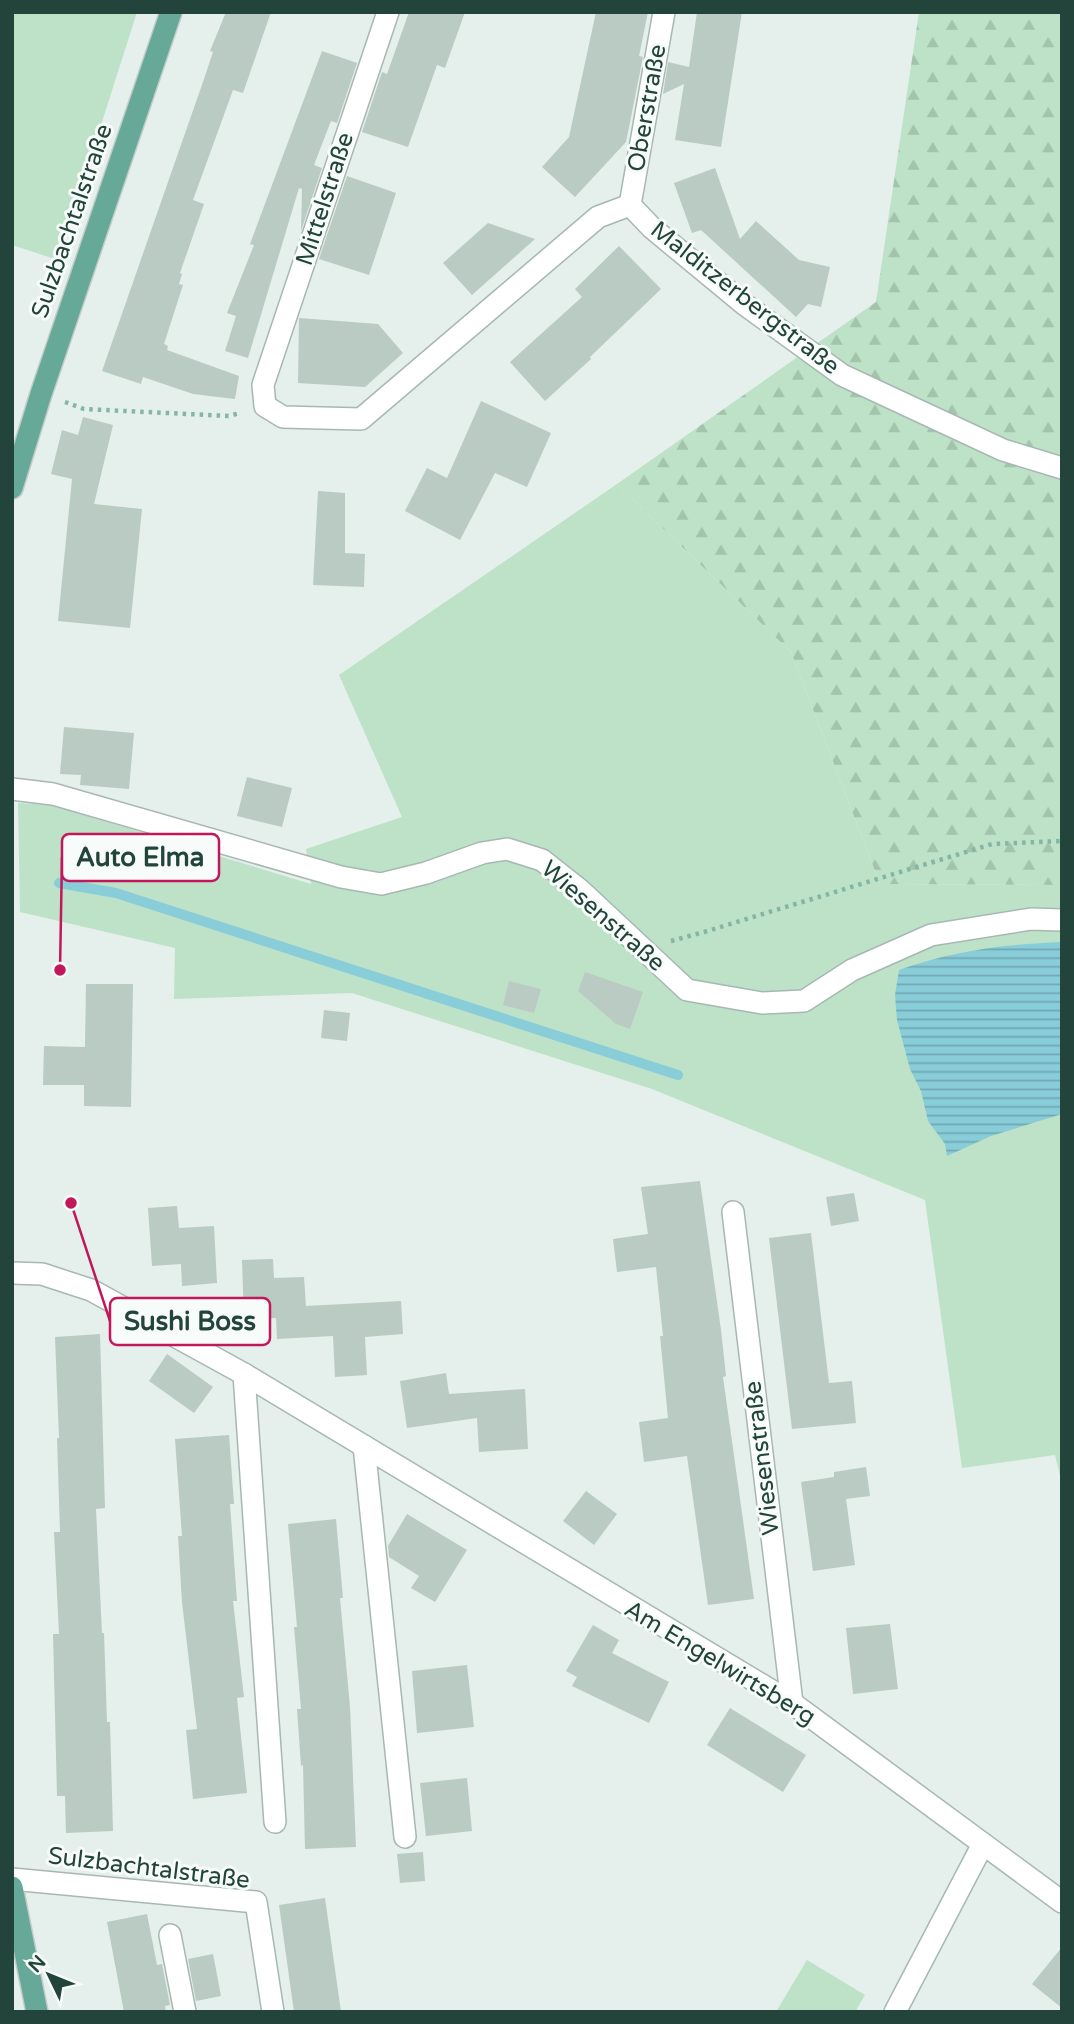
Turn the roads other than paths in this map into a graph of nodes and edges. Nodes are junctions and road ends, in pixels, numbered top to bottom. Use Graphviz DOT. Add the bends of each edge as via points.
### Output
graph roads {
  1 [pos="172,12"];
  2 [pos="387,12"];
  3 [pos="664,12"];
  4 [pos="630,205"];
  5 [pos="263,385"];
  6 [pos="1062,468"];
  7 [pos="12,488"];
  8 [pos="12,789"];
  9 [pos="1062,920"];
  10 [pos="733,1212"];
  11 [pos="12,1273"];
  12 [pos="244,1374"];
  13 [pos="364,1446"];
  14 [pos="792,1703"];
  15 [pos="275,1822"];
  16 [pos="405,1837"];
  17 [pos="983,1844"];
  18 [pos="12,1879"];
  19 [pos="12,1887"];
  20 [pos="1062,1902"];
  21 [pos="170,1936"];
  22 [pos="37,2012"];
  23 [pos="185,2012"];
  24 [pos="274,2012"];
  25 [pos="895,2012"];
  1 -- 7 [label="main road, Sulzbachtalstraße"];
  2 -- 5 [label="street, Mittelstraße"];
  3 -- 4 [label="street, Oberstraße"];
  4 -- 5 [label="street, Malditzerbergstraße" via="598,217 361,419 283,417 265,406"];
  4 -- 6 [label="street, Malditzerbergstraße" via="744,304 842,375 1003,450"];
  8 -- 9 [label="street, Wiesenstraße" via="53,794 341,877 381,884 507,849 542,860 687,990 762,1003 804,1001 852,970 931,935 1031,919"];
  10 -- 14 [label="street, Wiesenstraße"];
  11 -- 12 [label="street, Am Engelwirtsberg" via="42,1273 91,1290"];
  12 -- 13 [label="street, Am Engelwirtsberg"];
  12 -- 15 [label="street"];
  13 -- 14 [label="street, Am Engelwirtsberg"];
  13 -- 16 [label="street"];
  14 -- 17 [label="street, Am Engelwirtsberg"];
  17 -- 20 [label="street, Am Engelwirtsberg"];
  17 -- 25 [label="street"];
  18 -- 24 [label="street, Sulzbachtalstraße" via="256,1902"];
  19 -- 22 [label="main road"];
  21 -- 23 [label="street"];
}
